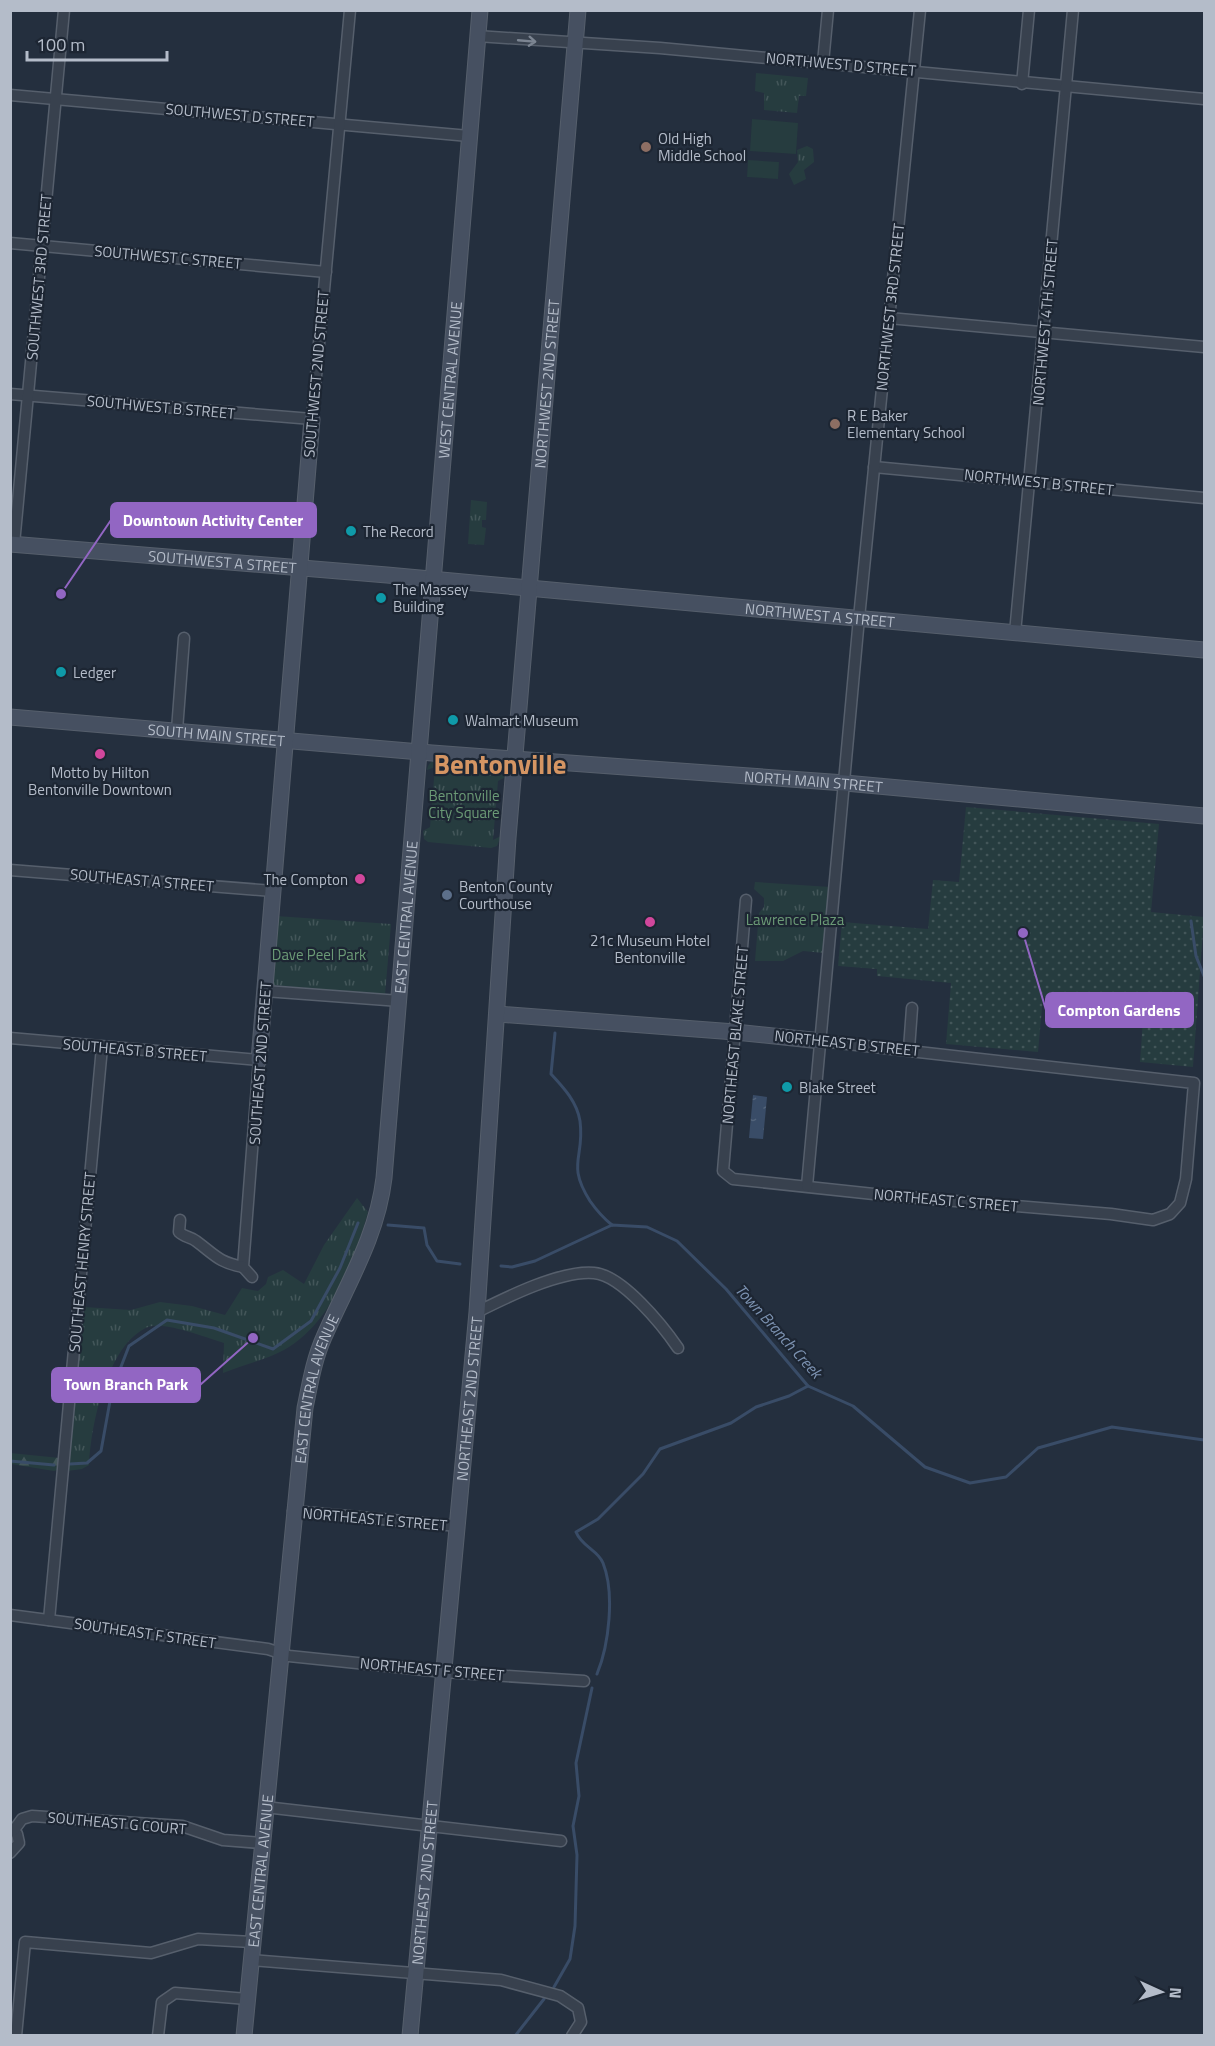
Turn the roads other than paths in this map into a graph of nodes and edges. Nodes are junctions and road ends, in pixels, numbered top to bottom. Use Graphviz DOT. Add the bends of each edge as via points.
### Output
graph roads {
  1 [pos="64,10"];
  2 [pos="350,10"];
  3 [pos="480,10"];
  4 [pos="578,10"];
  5 [pos="828,10"];
  6 [pos="920,10"];
  7 [pos="1029,10"];
  8 [pos="1073,10"];
  9 [pos="477,36"];
  10 [pos="575,41"];
  11 [pos="823,63"];
  12 [pos="913,70"];
  13 [pos="1022,84"];
  14 [pos="1068,88"];
  15 [pos="10,95"];
  16 [pos="56,99"];
  17 [pos="1204,99"];
  18 [pos="340,125"];
  19 [pos="469,136"];
  20 [pos="10,243"];
  21 [pos="42,246"];
  22 [pos="326,272"];
  23 [pos="889,318"];
  24 [pos="1044,332"];
  25 [pos="1204,347"];
  26 [pos="10,394"];
  27 [pos="28,395"];
  28 [pos="312,419"];
  29 [pos="874,467"];
  30 [pos="1030,482"];
  31 [pos="1204,498"];
  32 [pos="12,544"];
  33 [pos="299,569"];
  34 [pos="434,580"];
  35 [pos="530,589"];
  36 [pos="860,618"];
  37 [pos="1015,633"];
  38 [pos="184,638"];
  39 [pos="1204,650"];
  40 [pos="10,717"];
  41 [pos="177,730"];
  42 [pos="286,738"];
  43 [pos="420,752"];
  44 [pos="515,759"];
  45 [pos="845,783"];
  46 [pos="1204,816"];
  47 [pos="10,870"];
  48 [pos="273,891"];
  49 [pos="746,900"];
  50 [pos="265,991"];
  51 [pos="400,1001"];
  52 [pos="912,1008"];
  53 [pos="498,1014"];
  54 [pos="735,1032"];
  55 [pos="10,1038"];
  56 [pos="821,1041"];
  57 [pos="102,1047"];
  58 [pos="909,1049"];
  59 [pos="260,1060"];
  60 [pos="723,1171"];
  61 [pos="807,1186"];
  62 [pos="1170,1214"];
  63 [pos="180,1220"];
  64 [pos="243,1267"];
  65 [pos="252,1276"];
  66 [pos="477,1312"];
  67 [pos="678,1348"];
  68 [pos="293,1511"];
  69 [pos="458,1526"];
  70 [pos="10,1616"];
  71 [pos="49,1620"];
  72 [pos="279,1653"];
  73 [pos="444,1672"];
  74 [pos="584,1681"];
  75 [pos="265,1807"];
  76 [pos="430,1826"];
  77 [pos="12,1829"];
  78 [pos="561,1841"];
  79 [pos="261,1843"];
  80 [pos="10,1853"];
  81 [pos="252,1942"];
  82 [pos="251,1960"];
  83 [pos="416,1972"];
  84 [pos="247,1999"];
  85 [pos="14,2011"];
  86 [pos="16,2036"];
  87 [pos="158,2036"];
  88 [pos="244,2036"];
  89 [pos="410,2036"];
  90 [pos="572,2036"];
  1 -- 16 [label="street, SOUTHWEST 3RD STREET"];
  2 -- 18 [label="street, SOUTHWEST 2ND STREET"];
  3 -- 9 [label="street, WEST CENTRAL AVENUE"];
  4 -- 10 [label="street, NORTHWEST 2ND STREET"];
  5 -- 11 [label="street"];
  6 -- 12 [label="street, NORTHWEST 3RD STREET"];
  7 -- 13 [label="street"];
  8 -- 14 [label="street, NORTHWEST 4TH STREET"];
  9 -- 10 [label="street, NORTHWEST D STREET, one-way" via="567,44"];
  9 -- 19 [label="street, WEST CENTRAL AVENUE"];
  10 -- 11 [label="street, NORTHWEST D STREET"];
  10 -- 35 [label="street, NORTHWEST 2ND STREET"];
  11 -- 12 [label="street, NORTHWEST D STREET"];
  12 -- 13 [label="street, NORTHWEST D STREET"];
  12 -- 23 [label="street, NORTHWEST 3RD STREET"];
  13 -- 14 [label="street, NORTHWEST D STREET"];
  14 -- 17 [label="street, NORTHWEST D STREET"];
  14 -- 24 [label="street, NORTHWEST 4TH STREET"];
  15 -- 16 [label="street, SOUTHWEST D STREET"];
  16 -- 18 [label="street, SOUTHWEST D STREET"];
  16 -- 21 [label="street, SOUTHWEST 3RD STREET"];
  18 -- 19 [label="street, SOUTHWEST D STREET"];
  18 -- 22 [label="street, SOUTHWEST 2ND STREET"];
  19 -- 34 [label="street, WEST CENTRAL AVENUE"];
  20 -- 21 [label="street, SOUTHWEST C STREET"];
  21 -- 22 [label="street, SOUTHWEST C STREET"];
  21 -- 27 [label="street, SOUTHWEST 3RD STREET"];
  22 -- 28 [label="street, SOUTHWEST 2ND STREET"];
  23 -- 24 [label="street"];
  23 -- 29 [label="street, NORTHWEST 3RD STREET"];
  24 -- 25 [label="street"];
  24 -- 30 [label="street, NORTHWEST 4TH STREET"];
  26 -- 27 [label="street, SOUTHWEST B STREET"];
  27 -- 28 [label="street, SOUTHWEST B STREET"];
  27 -- 32 [label="street, SOUTHWEST 3RD STREET"];
  28 -- 33 [label="street, SOUTHWEST 2ND STREET"];
  29 -- 30 [label="street, NORTHWEST B STREET"];
  29 -- 36 [label="street, NORTHWEST 3RD STREET"];
  30 -- 31 [label="street, NORTHWEST B STREET"];
  30 -- 37 [label="street, NORTHWEST 4TH STREET"];
  32 -- 33 [label="street, SOUTHWEST A STREET"];
  33 -- 34 [label="street, SOUTHWEST A STREET"];
  33 -- 42 [label="street, SOUTHWEST 2ND STREET"];
  34 -- 35 [label="street, NORTHWEST A STREET"];
  34 -- 43 [label="street, WEST CENTRAL AVENUE"];
  35 -- 36 [label="street, NORTHWEST A STREET"];
  35 -- 44 [label="street, NORTHWEST 2ND STREET"];
  36 -- 37 [label="street, NORTHWEST A STREET"];
  36 -- 45 [label="street, NORTHWEST 3RD STREET"];
  37 -- 39 [label="street, NORTHWEST A STREET"];
  38 -- 41 [label="street"];
  40 -- 41 [label="street, SOUTH MAIN STREET"];
  41 -- 42 [label="street, SOUTH MAIN STREET"];
  42 -- 43 [label="street, SOUTH MAIN STREET"];
  42 -- 48 [label="street, SOUTHEAST 2ND STREET"];
  43 -- 44 [label="street, NORTH MAIN STREET"];
  43 -- 51 [label="street, EAST CENTRAL AVENUE"];
  44 -- 45 [label="street, NORTH MAIN STREET"];
  44 -- 53 [label="street, NORTHEAST 2ND STREET"];
  45 -- 46 [label="street, NORTH MAIN STREET"];
  45 -- 56 [label="street, NORTHWEST 3RD STREET"];
  47 -- 48 [label="street, SOUTHEAST A STREET"];
  48 -- 50 [label="street, SOUTHEAST 2ND STREET"];
  49 -- 54 [label="street, NORTHEAST BLAKE STREET"];
  50 -- 51 [label="street"];
  50 -- 59 [label="street, SOUTHEAST 2ND STREET"];
  51 -- 68 [label="street, EAST CENTRAL AVENUE" via="381,1200 358,1268 323,1338 312,1372"];
  52 -- 58 [label="street"];
  53 -- 54 [label="street, NORTHEAST B STREET"];
  53 -- 66 [label="street, NORTHEAST 2ND STREET"];
  54 -- 56 [label="street, NORTHEAST B STREET"];
  54 -- 60 [label="street, NORTHEAST BLAKE STREET"];
  55 -- 57 [label="street, SOUTHEAST B STREET"];
  56 -- 58 [label="street, NORTHEAST B STREET"];
  56 -- 61 [label="street, NORTHWEST 3RD STREET"];
  57 -- 59 [label="street, SOUTHEAST B STREET"];
  57 -- 71 [label="street, SOUTHEAST HENRY STREET"];
  58 -- 62 [label="street, NORTHEAST B STREET" via="1194,1083 1186,1179 1180,1203"];
  59 -- 64 [label="street, SOUTHEAST 2ND STREET"];
  60 -- 61 [label="street, NORTHEAST C STREET" via="733,1179"];
  61 -- 62 [label="street, NORTHEAST C STREET" via="1153,1220"];
  63 -- 64 [label="street" via="179,1232 183,1236 193,1238 223,1263"];
  64 -- 65 [label="street"];
  66 -- 67 [label="street" via="516,1292 580,1273 597,1272 624,1287 658,1320"];
  66 -- 69 [label="street, NORTHEAST 2ND STREET"];
  68 -- 69 [label="street, NORTHEAST E STREET"];
  68 -- 72 [label="street, EAST CENTRAL AVENUE"];
  69 -- 73 [label="street, NORTHEAST 2ND STREET"];
  70 -- 71 [label="street, SOUTHEAST F STREET"];
  71 -- 72 [label="street, SOUTHEAST F STREET"];
  72 -- 73 [label="street, NORTHEAST F STREET"];
  72 -- 75 [label="street, EAST CENTRAL AVENUE"];
  73 -- 74 [label="street, NORTHEAST F STREET"];
  73 -- 76 [label="street, NORTHEAST 2ND STREET"];
  75 -- 76 [label="street"];
  75 -- 79 [label="street, EAST CENTRAL AVENUE"];
  76 -- 78 [label="street"];
  76 -- 83 [label="street, NORTHEAST 2ND STREET"];
  77 -- 79 [label="street, SOUTHEAST G COURT" via="32,1816 182,1826 223,1840"];
  77 -- 80 [label="street, SOUTHEAST G COURT" via="18,1843"];
  79 -- 81 [label="street, EAST CENTRAL AVENUE"];
  81 -- 82 [label="street, EAST CENTRAL AVENUE"];
  81 -- 85 [label="street" via="198,1939 151,1953 25,1942"];
  82 -- 83 [label="street"];
  82 -- 84 [label="street, EAST CENTRAL AVENUE"];
  83 -- 89 [label="street, NORTHEAST 2ND STREET"];
  83 -- 90 [label="street" via="501,1980 560,1996 578,2008 581,2022"];
  84 -- 87 [label="street" via="175,1993 162,2002"];
  84 -- 88 [label="street, EAST CENTRAL AVENUE"];
  85 -- 86 [label="street"];
}
